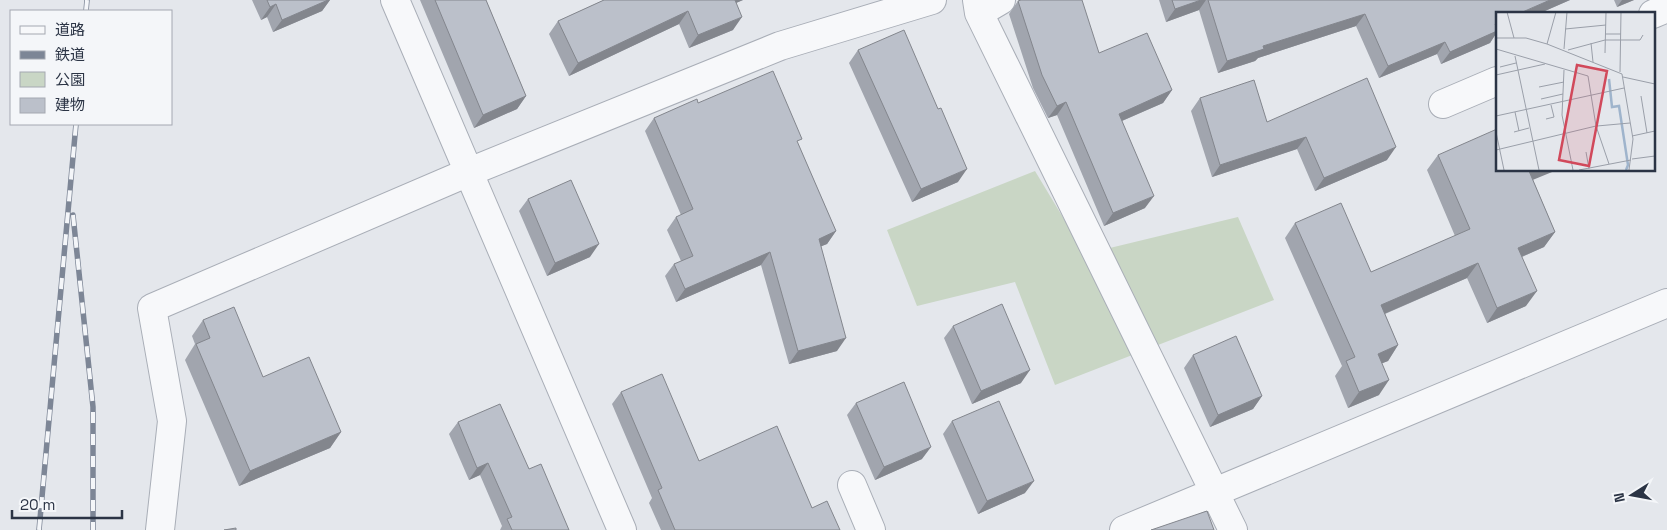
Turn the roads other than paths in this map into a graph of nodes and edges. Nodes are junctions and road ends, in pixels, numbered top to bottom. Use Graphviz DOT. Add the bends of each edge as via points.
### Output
graph roads {
  1 [pos="395,0"];
  2 [pos="932,0"];
  3 [pos="986,4"];
  4 [pos="1667,8"];
  5 [pos="1654,13"];
  6 [pos="1496,81"];
  7 [pos="1443,104"];
  8 [pos="469,172"];
  9 [pos="1667,303"];
  10 [pos="852,484"];
  11 [pos="1215,492"];
  12 [pos="160,530"];
  13 [pos="622,530"];
  14 [pos="870,530"];
  15 [pos="1124,530"];
  16 [pos="1233,530"];
  1 -- 8 [label="street"];
  2 -- 8 [label="street" via="780,46"];
  3 -- 11 [label="street"];
  4 -- 5 [label="street"];
  6 -- 7 [label="street"];
  8 -- 12 [label="street" via="152,308 172,421"];
  8 -- 13 [label="street"];
  9 -- 11 [label="street"];
  10 -- 14 [label="street"];
  11 -- 15 [label="street"];
  11 -- 16 [label="street"];
}
